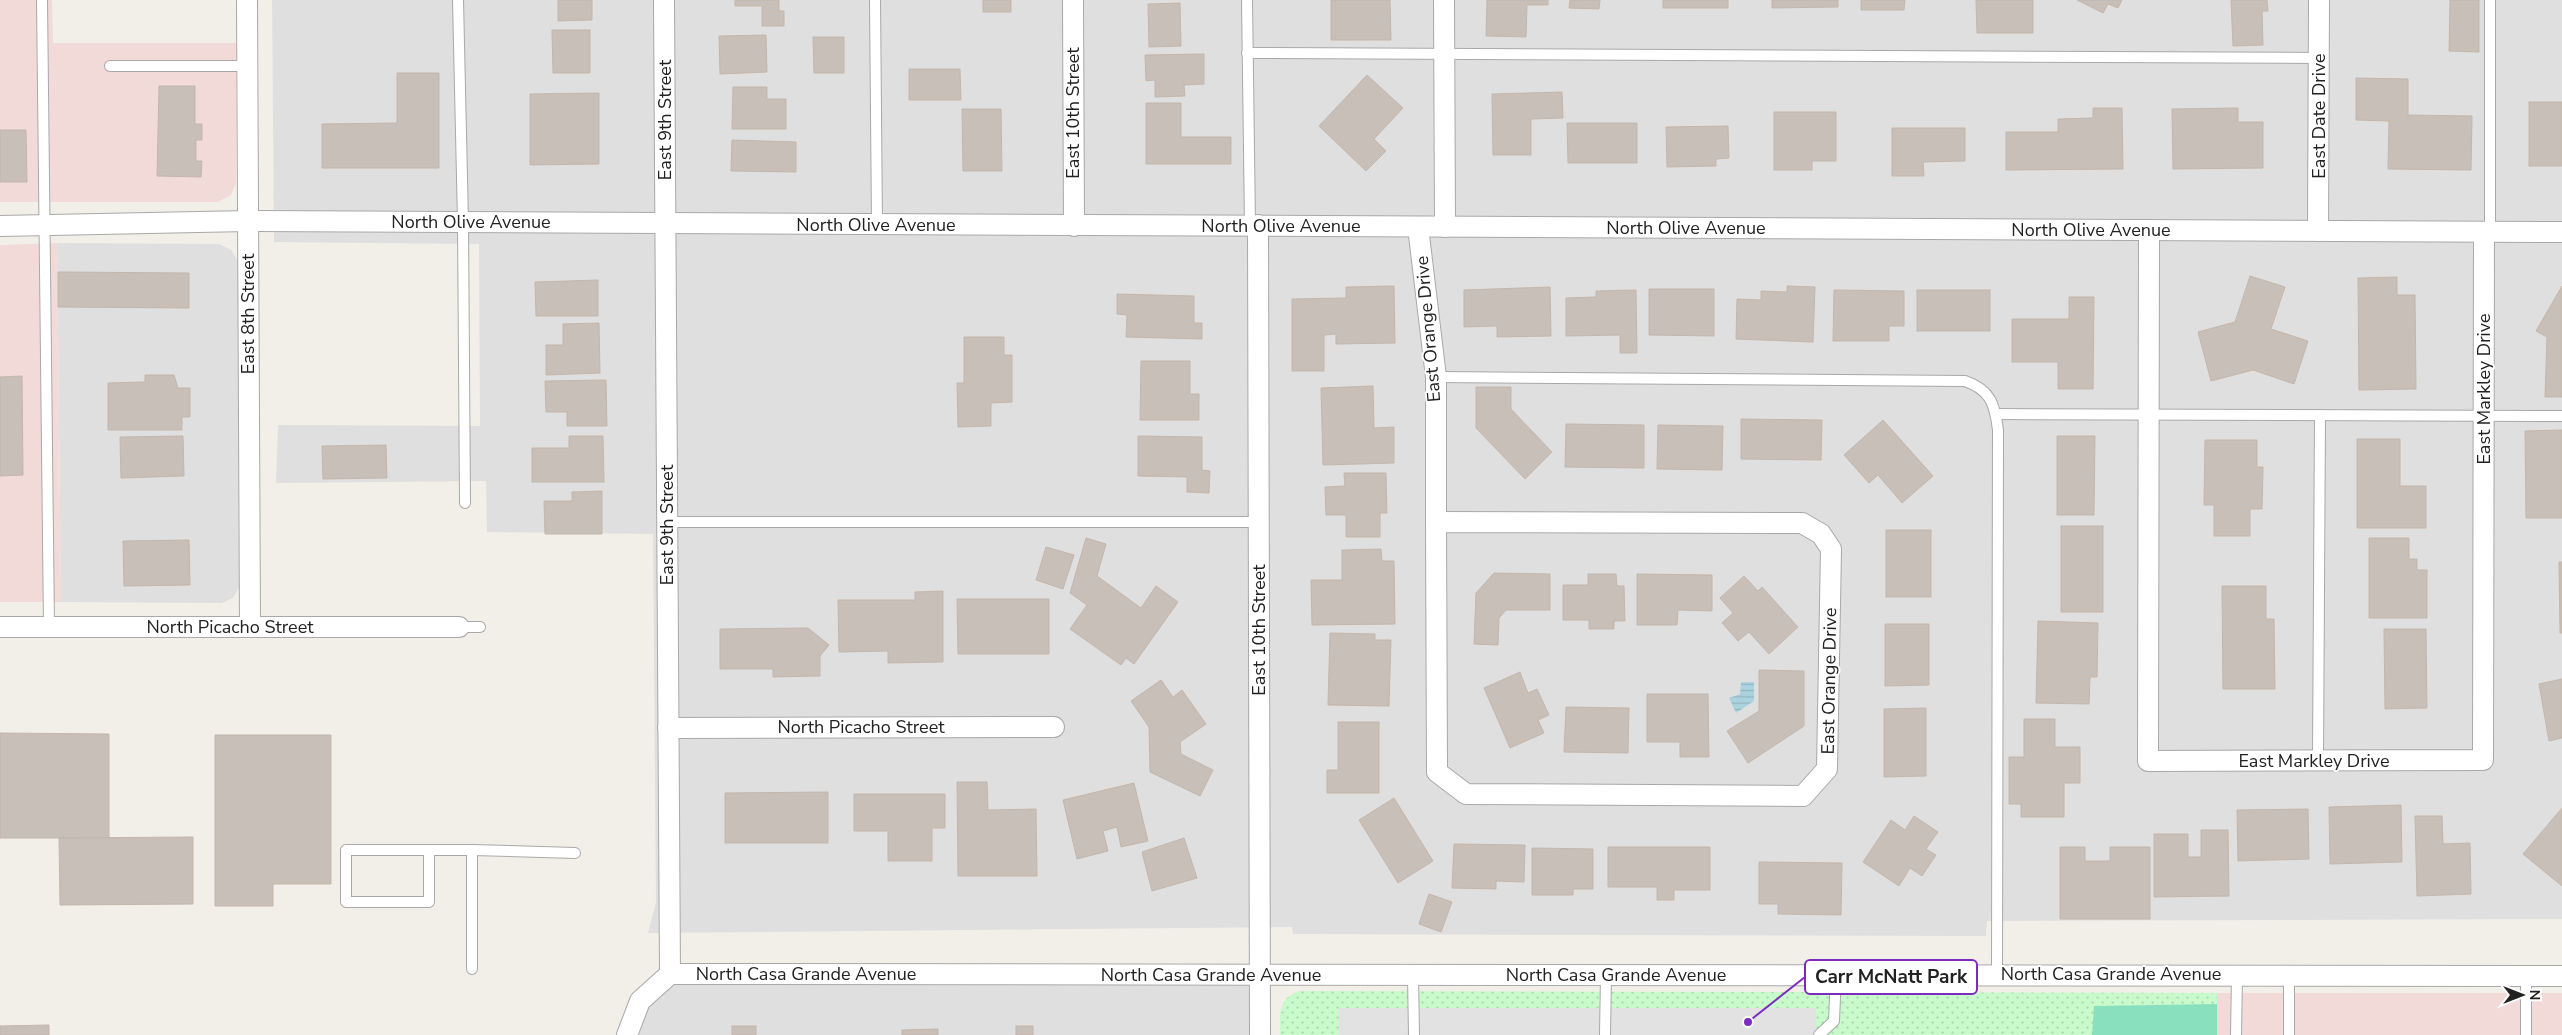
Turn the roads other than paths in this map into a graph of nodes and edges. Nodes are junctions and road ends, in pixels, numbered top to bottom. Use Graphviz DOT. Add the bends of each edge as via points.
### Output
graph roads {
  1 [pos="42,0"];
  2 [pos="247,0"];
  3 [pos="458,0"];
  4 [pos="664,0"];
  5 [pos="875,0"];
  6 [pos="1073,0"];
  7 [pos="1247,0"];
  8 [pos="1444,0"];
  9 [pos="2319,0"];
  10 [pos="2490,0"];
  11 [pos="1247,53"];
  12 [pos="1444,54"];
  13 [pos="2319,58"];
  14 [pos="110,66"];
  15 [pos="247,66"];
  16 [pos="248,221"];
  17 [pos="463,222"];
  18 [pos="665,223"];
  19 [pos="45,225"];
  20 [pos="877,225"];
  21 [pos="1254,225"];
  22 [pos="0,226"];
  23 [pos="1074,226"];
  24 [pos="1418,227"];
  25 [pos="1445,227"];
  26 [pos="2149,230"];
  27 [pos="2318,231"];
  28 [pos="2487,232"];
  29 [pos="2562,232"];
  30 [pos="1436,378"];
  31 [pos="1996,414"];
  32 [pos="2149,414"];
  33 [pos="2320,415"];
  34 [pos="2485,416"];
  35 [pos="2562,416"];
  36 [pos="465,503"];
  37 [pos="667,522"];
  38 [pos="1258,522"];
  39 [pos="1436,522"];
  40 [pos="0,627"];
  41 [pos="250,627"];
  42 [pos="459,627"];
  43 [pos="480,627"];
  44 [pos="49,628"];
  45 [pos="1054,727"];
  46 [pos="668,728"];
  47 [pos="2318,761"];
  48 [pos="429,850"];
  49 [pos="472,850"];
  50 [pos="575,853"];
  51 [pos="472,969"];
  52 [pos="670,974"];
  53 [pos="1836,974"];
  54 [pos="1997,974"];
  55 [pos="1413,975"];
  56 [pos="1606,975"];
  57 [pos="2237,975"];
  58 [pos="2290,975"];
  59 [pos="1260,976"];
  60 [pos="2526,976"];
  61 [pos="2562,976"];
  62 [pos="627,1035"];
  63 [pos="1260,1035"];
  64 [pos="1414,1035"];
  65 [pos="1605,1035"];
  66 [pos="1819,1035"];
  67 [pos="2236,1035"];
  68 [pos="2289,1035"];
  69 [pos="2526,1035"];
  1 -- 19 [label="lane"];
  2 -- 15 [label="street, East 8th Street"];
  3 -- 17 [label="lane"];
  4 -- 18 [label="street, East 9th Street"];
  5 -- 20 [label="lane"];
  6 -- 23 [label="street, East 10th Street"];
  7 -- 11 [label="lane"];
  8 -- 12 [label="street"];
  9 -- 13 [label="street, East Date Drive"];
  10 -- 28 [label="lane"];
  11 -- 12 [label="lane"];
  11 -- 21 [label="lane"];
  12 -- 13 [label="lane"];
  12 -- 25 [label="street"];
  13 -- 27 [label="street, East Date Drive"];
  14 -- 15 [label="lane"];
  15 -- 16 [label="street, East 8th Street"];
  16 -- 17 [label="street, North Olive Avenue"];
  16 -- 19 [label="street, North Olive Avenue"];
  16 -- 41 [label="street, East 8th Street"];
  17 -- 18 [label="street, North Olive Avenue"];
  17 -- 36 [label="lane"];
  18 -- 20 [label="street, North Olive Avenue"];
  18 -- 37 [label="street, East 9th Street"];
  19 -- 22 [label="street, North Olive Avenue"];
  19 -- 44 [label="lane"];
  20 -- 23 [label="street, North Olive Avenue"];
  21 -- 23 [label="street, North Olive Avenue"];
  21 -- 24 [label="street, North Olive Avenue"];
  21 -- 38 [label="street, East 10th Street"];
  24 -- 25 [label="street, North Olive Avenue"];
  24 -- 30 [label="street, East Orange Drive"];
  25 -- 26 [label="street, North Olive Avenue"];
  26 -- 27 [label="street, North Olive Avenue"];
  26 -- 32 [label="street, East Markley Drive"];
  27 -- 28 [label="street, North Olive Avenue"];
  28 -- 29 [label="street, North Olive Avenue"];
  28 -- 34 [label="street, East Markley Drive"];
  30 -- 31 [label="lane" via="1965,381 1979,386 1990,398"];
  30 -- 39 [label="street, East Orange Drive"];
  31 -- 32 [label="lane"];
  31 -- 54 [label="lane"];
  32 -- 33 [label="lane"];
  32 -- 47 [label="street, East Markley Drive" via="2148,761"];
  33 -- 34 [label="lane"];
  33 -- 47 [label="lane"];
  34 -- 35 [label="lane"];
  34 -- 47 [label="street, East Markley Drive" via="2483,760"];
  37 -- 38 [label="lane"];
  37 -- 46 [label="street, East 9th Street"];
  38 -- 59 [label="street, East 10th Street"];
  39 -- 39 [label="street, East Orange Drive" via="1437,772 1466,794 1803,796 1827,769 1831,549 1821,534 1802,523"];
  40 -- 44 [label="street, North Picacho Street"];
  41 -- 42 [label="street, North Picacho Street"];
  41 -- 44 [label="street, North Picacho Street"];
  42 -- 43 [label="lane"];
  45 -- 46 [label="street, North Picacho Street"];
  46 -- 52 [label="street, East 9th Street"];
  48 -- 48 [label="lane" via="429,902 346,902 346,850"];
  48 -- 49 [label="lane"];
  49 -- 50 [label="lane"];
  49 -- 51 [label="lane"];
  52 -- 59 [label="street, North Casa Grande Avenue"];
  52 -- 62 [label="street" via="640,1001"];
  53 -- 54 [label="street, North Casa Grande Avenue"];
  53 -- 56 [label="street, North Casa Grande Avenue"];
  53 -- 66 [label="lane" via="1834,1021"];
  54 -- 57 [label="street, North Casa Grande Avenue"];
  55 -- 56 [label="street, North Casa Grande Avenue"];
  55 -- 59 [label="street, North Casa Grande Avenue"];
  55 -- 64 [label="lane"];
  56 -- 65 [label="lane"];
  57 -- 58 [label="street, North Casa Grande Avenue"];
  57 -- 67 [label="lane"];
  58 -- 60 [label="street, North Casa Grande Avenue"];
  58 -- 68 [label="lane"];
  59 -- 63 [label="street, East 10th Street"];
  60 -- 61 [label="street, North Casa Grande Avenue"];
  60 -- 69 [label="lane"];
}
